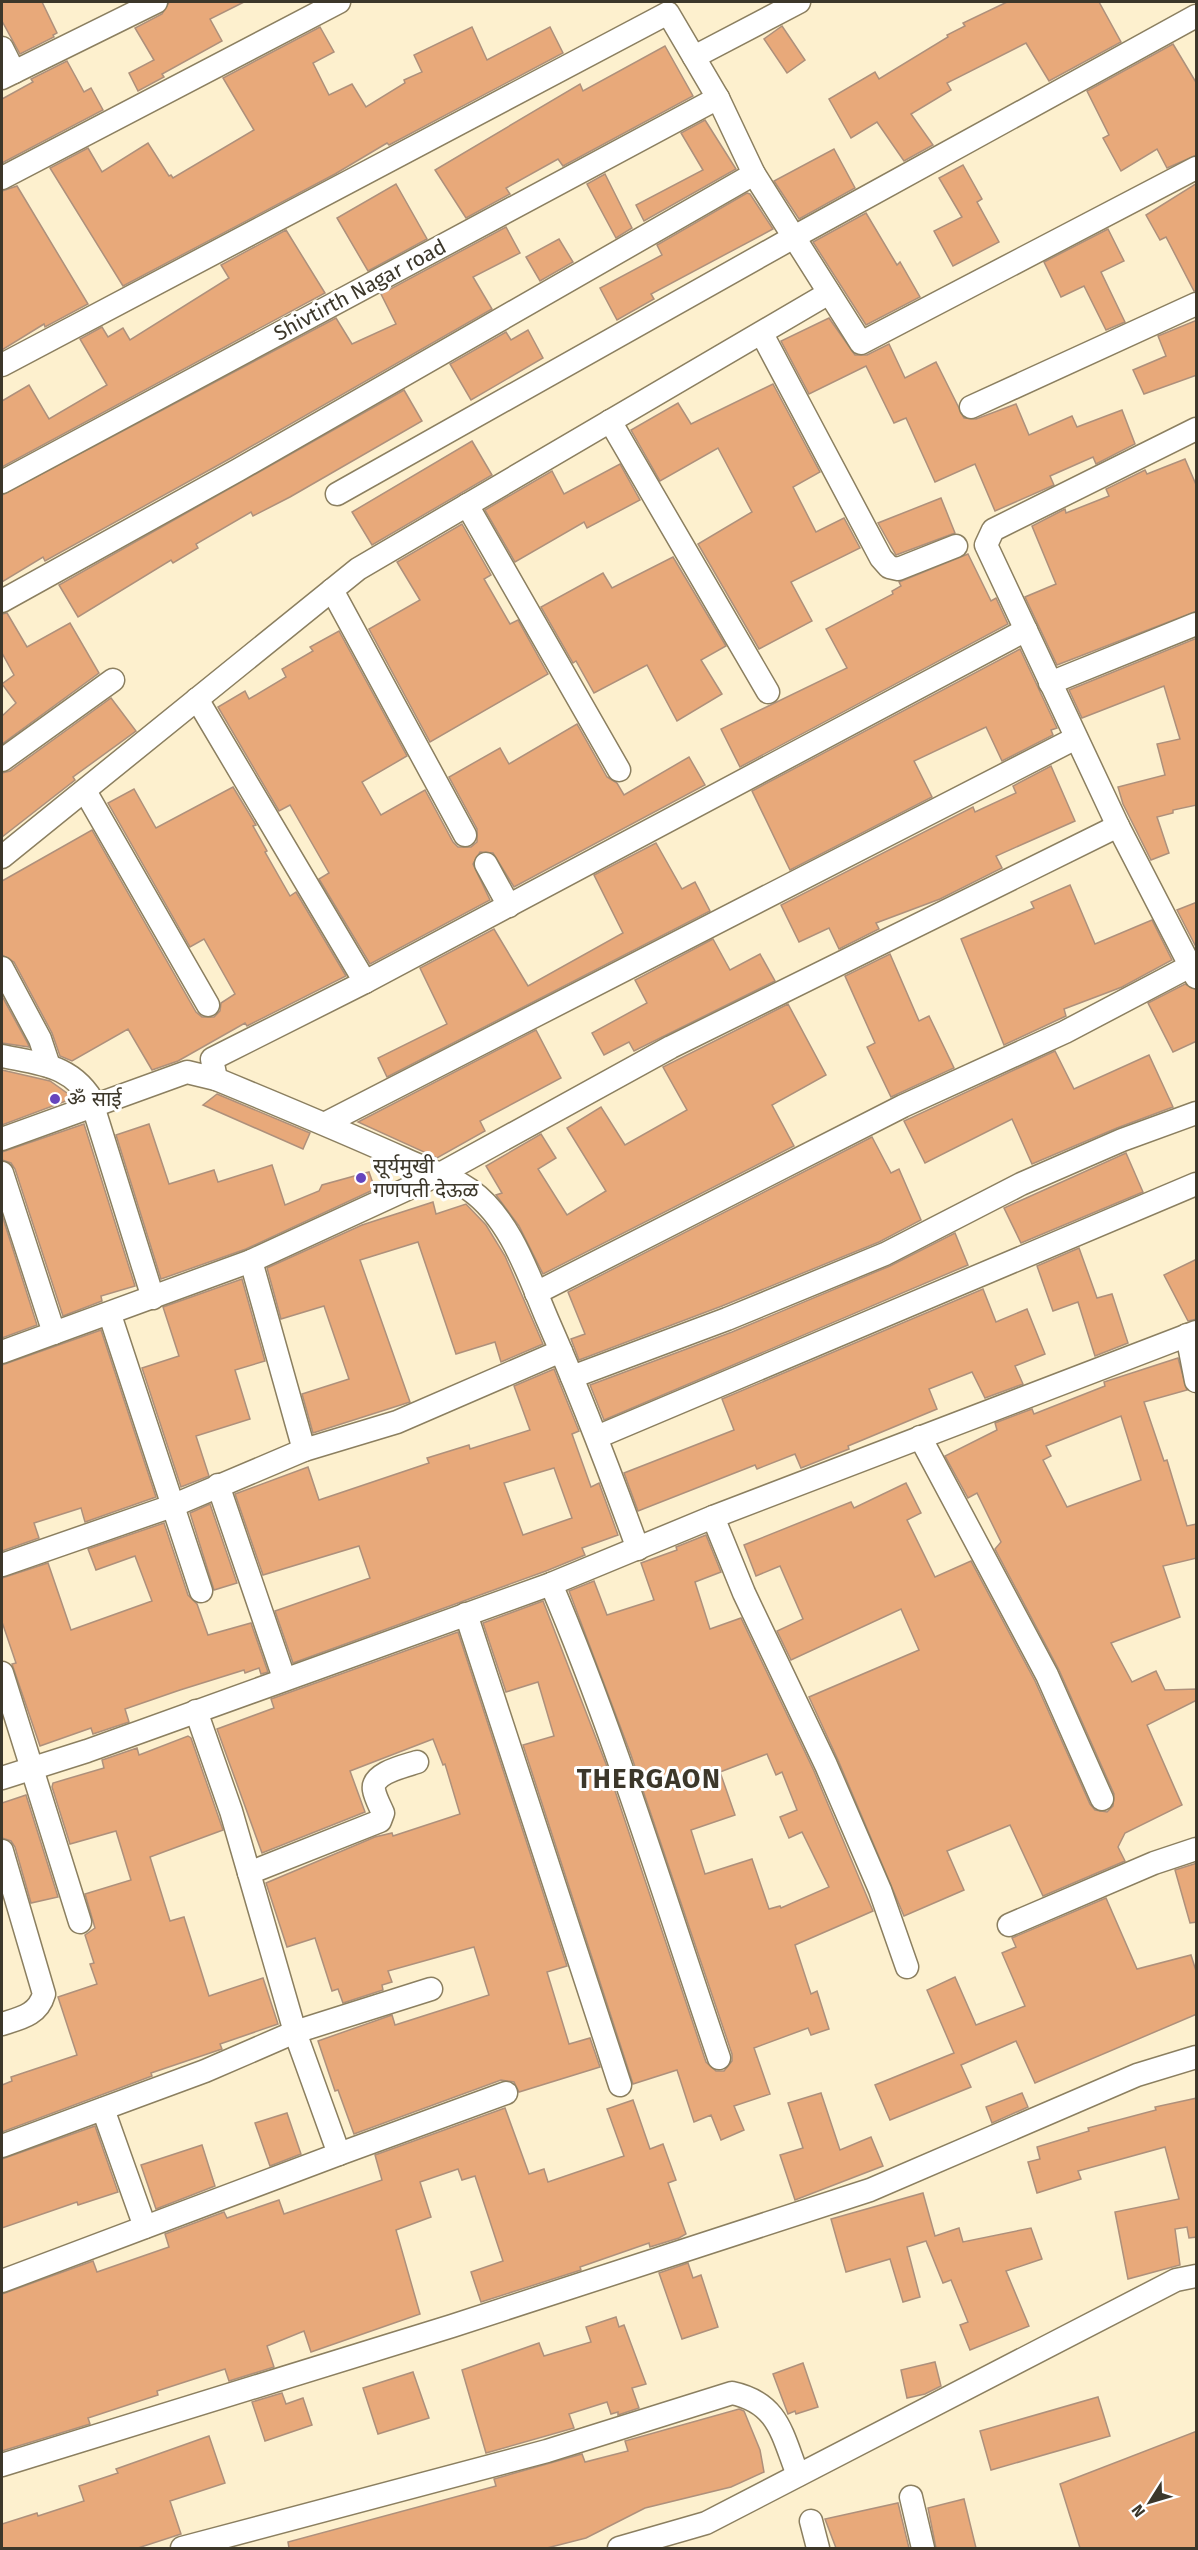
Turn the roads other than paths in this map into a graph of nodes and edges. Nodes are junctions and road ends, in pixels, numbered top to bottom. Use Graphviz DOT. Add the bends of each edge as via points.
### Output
graph roads {
  1 [pos="156,2"];
  2 [pos="339,2"];
  3 [pos="800,2"];
  4 [pos="128,8"];
  5 [pos="1197,16"];
  6 [pos="2,48"];
  7 [pos="694,57"];
  8 [pos="8,75"];
  9 [pos="718,98"];
  10 [pos="1197,168"];
  11 [pos="753,174"];
  12 [pos="2,178"];
  13 [pos="794,237"];
  14 [pos="830,293"];
  15 [pos="1197,304"];
  16 [pos="762,334"];
  17 [pos="2,365"];
  18 [pos="970,407"];
  19 [pos="610,421"];
  20 [pos="1197,429"];
  21 [pos="2,482"];
  22 [pos="337,494"];
  23 [pos="467,505"];
  24 [pos="956,546"];
  25 [pos="332,590"];
  26 [pos="2,601"];
  27 [pos="1197,624"];
  28 [pos="1026,630"];
  29 [pos="113,680"];
  30 [pos="1050,682"];
  31 [pos="768,692"];
  32 [pos="197,699"];
  33 [pos="1077,738"];
  34 [pos="2,760"];
  35 [pos="619,770"];
  36 [pos="85,791"];
  37 [pos="1119,826"];
  38 [pos="465,835"];
  39 [pos="2,857"];
  40 [pos="486,864"];
  41 [pos="509,906"];
  42 [pos="2,968"];
  43 [pos="1195,969"];
  44 [pos="365,982"];
  45 [pos="208,1005"];
  46 [pos="2,1056"];
  47 [pos="50,1066"];
  48 [pos="216,1079"];
  49 [pos="94,1105"];
  50 [pos="1197,1113"];
  51 [pos="326,1123"];
  52 [pos="2,1139"];
  53 [pos="2,1173"];
  54 [pos="442,1173"];
  55 [pos="1197,1184"];
  56 [pos="251,1261"];
  57 [pos="536,1293"];
  58 [pos="153,1298"];
  59 [pos="110,1315"];
  60 [pos="54,1333"];
  61 [pos="1192,1333"];
  62 [pos="561,1351"];
  63 [pos="2,1352"];
  64 [pos="572,1377"];
  65 [pos="1197,1380"];
  66 [pos="597,1437"];
  67 [pos="920,1437"];
  68 [pos="304,1450"];
  69 [pos="218,1485"];
  70 [pos="172,1506"];
  71 [pos="713,1517"];
  72 [pos="638,1549"];
  73 [pos="2,1565"];
  74 [pos="551,1584"];
  75 [pos="201,1592"];
  76 [pos="466,1614"];
  77 [pos="2,1673"];
  78 [pos="284,1678"];
  79 [pos="196,1711"];
  80 [pos="417,1762"];
  81 [pos="32,1767"];
  82 [pos="2,1778"];
  83 [pos="1102,1799"];
  84 [pos="1197,1848"];
  85 [pos="2,1851"];
  86 [pos="249,1873"];
  87 [pos="80,1922"];
  88 [pos="1009,1925"];
  89 [pos="907,1967"];
  90 [pos="431,1989"];
  91 [pos="2,2024"];
  92 [pos="296,2032"];
  93 [pos="1197,2057"];
  94 [pos="719,2058"];
  95 [pos="620,2085"];
  96 [pos="506,2093"];
  97 [pos="103,2109"];
  98 [pos="2,2146"];
  99 [pos="339,2154"];
  100 [pos="145,2227"];
  101 [pos="1197,2276"];
  102 [pos="2,2281"];
  103 [pos="2,2464"];
  104 [pos="798,2475"];
  105 [pos="911,2497"];
  106 [pos="811,2521"];
  107 [pos="182,2548"];
  108 [pos="619,2548"];
  109 [pos="818,2548"];
  110 [pos="923,2548"];
  1 -- 4 [label="street"];
  2 -- 12 [label="street"];
  3 -- 7 [label="street"];
  4 -- 8 [label="street"];
  5 -- 13 [label="street"];
  6 -- 8 [label="street"];
  7 -- 9 [label="street"];
  7 -- 17 [label="street" via="668,13"];
  9 -- 11 [label="street"];
  9 -- 21 [label="street, Shivtirth Nagar road"];
  10 -- 14 [label="street" via="861,343"];
  11 -- 13 [label="street"];
  11 -- 26 [label="street"];
  13 -- 14 [label="street"];
  13 -- 22 [label="street"];
  14 -- 16 [label="street"];
  15 -- 18 [label="street"];
  16 -- 19 [label="street"];
  16 -- 24 [label="street" via="889,567 898,569"];
  19 -- 23 [label="street"];
  19 -- 31 [label="street"];
  20 -- 28 [label="street" via="993,530 986,545"];
  23 -- 25 [label="street" via="358,569"];
  23 -- 35 [label="street"];
  25 -- 32 [label="street"];
  25 -- 38 [label="street"];
  27 -- 30 [label="street"];
  28 -- 30 [label="street"];
  28 -- 41 [label="street"];
  29 -- 34 [label="street"];
  30 -- 33 [label="street"];
  32 -- 36 [label="street"];
  32 -- 44 [label="street"];
  33 -- 37 [label="street"];
  33 -- 51 [label="street"];
  36 -- 39 [label="street"];
  36 -- 45 [label="street"];
  37 -- 43 [label="street"];
  37 -- 54 [label="street" via="671,1047"];
  40 -- 41 [label="street"];
  41 -- 44 [label="street"];
  42 -- 47 [label="street"];
  43 -- 57 [label="street" via="903,1106"];
  44 -- 48 [label="street" via="212,1059"];
  46 -- 47 [label="street"];
  47 -- 49 [label="street" via="82,1084"];
  48 -- 49 [label="street" via="187,1072"];
  48 -- 51 [label="street"];
  49 -- 52 [label="street"];
  49 -- 58 [label="street"];
  50 -- 64 [label="street" via="1122,1140 1021,1184 885,1254"];
  51 -- 54 [label="street"];
  53 -- 60 [label="street"];
  54 -- 56 [label="street"];
  54 -- 57 [label="street" via="489,1207 517,1250"];
  55 -- 66 [label="street"];
  56 -- 58 [label="street"];
  56 -- 68 [label="street"];
  57 -- 62 [label="street"];
  58 -- 59 [label="street"];
  59 -- 60 [label="street"];
  59 -- 70 [label="street"];
  60 -- 63 [label="street"];
  61 -- 65 [label="street"];
  61 -- 67 [label="street"];
  62 -- 64 [label="street"];
  62 -- 68 [label="street" via="397,1422"];
  64 -- 66 [label="street"];
  66 -- 72 [label="street"];
  67 -- 71 [label="street"];
  67 -- 83 [label="street" via="1047,1675"];
  68 -- 69 [label="street"];
  69 -- 70 [label="street"];
  69 -- 78 [label="street"];
  70 -- 73 [label="street"];
  70 -- 75 [label="street"];
  71 -- 72 [label="street"];
  71 -- 89 [label="street" via="750,1608 826,1765 880,1890"];
  72 -- 74 [label="street"];
  74 -- 76 [label="street"];
  74 -- 94 [label="street" via="644,1835"];
  76 -- 78 [label="street"];
  76 -- 95 [label="street"];
  77 -- 81 [label="street"];
  78 -- 79 [label="street"];
  79 -- 81 [label="street"];
  79 -- 86 [label="street"];
  80 -- 86 [label="street" via="382,1775 375,1782 373,1789 383,1813 380,1821"];
  81 -- 82 [label="street"];
  81 -- 87 [label="street"];
  84 -- 88 [label="street"];
  85 -- 91 [label="street" via="44,1994 41,2006 30,2015"];
  86 -- 92 [label="street"];
  90 -- 92 [label="street"];
  92 -- 97 [label="street" via="205,2072"];
  92 -- 99 [label="street"];
  93 -- 103 [label="street" via="1143,2073 870,2190 452,2326"];
  96 -- 99 [label="street"];
  97 -- 98 [label="street"];
  97 -- 100 [label="street"];
  99 -- 100 [label="street"];
  100 -- 102 [label="street"];
  101 -- 104 [label="street" via="1176,2280"];
  104 -- 107 [label="street" via="768,2409 753,2397 732,2393 547,2451"];
  104 -- 108 [label="street" via="706,2523"];
  105 -- 110 [label="street"];
  106 -- 109 [label="street"];
}
